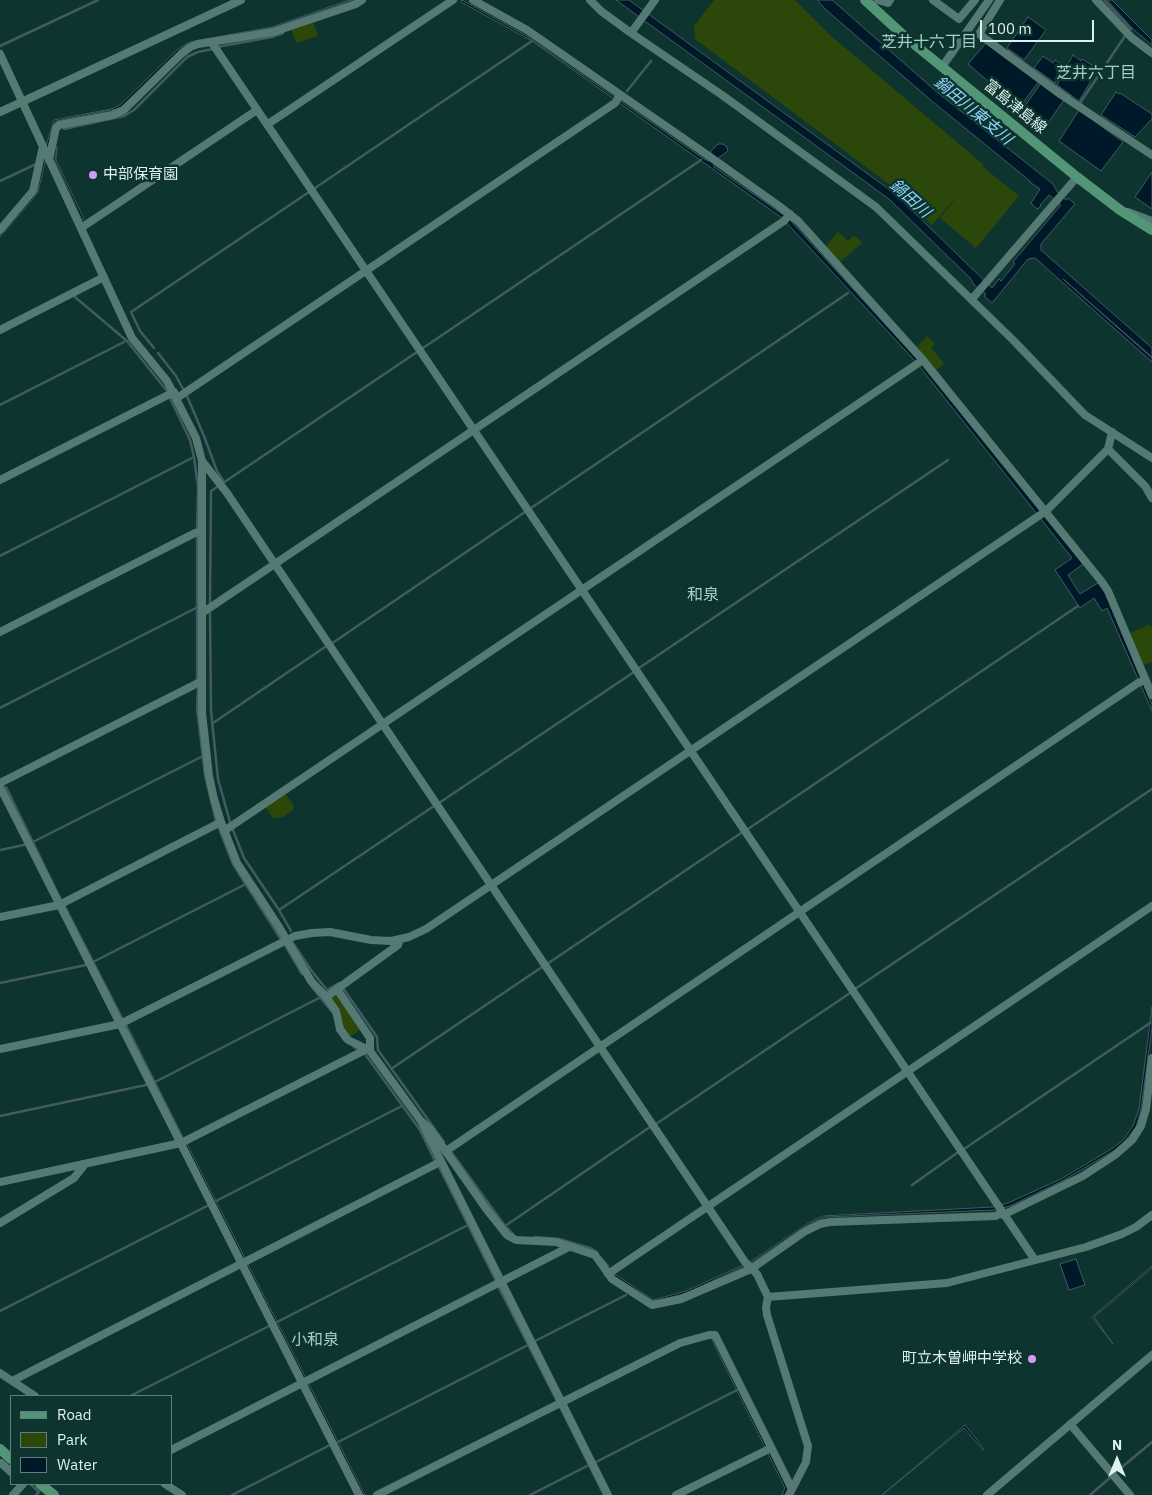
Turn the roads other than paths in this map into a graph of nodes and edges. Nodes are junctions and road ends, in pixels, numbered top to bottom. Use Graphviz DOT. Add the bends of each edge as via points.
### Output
graph roads {
  1 [pos="241,0"];
  2 [pos="362,0"];
  3 [pos="452,0"];
  4 [pos="473,0"];
  5 [pos="590,0"];
  6 [pos="655,0"];
  7 [pos="865,0"];
  8 [pos="878,0"];
  9 [pos="890,0"];
  10 [pos="933,0"];
  11 [pos="975,0"];
  12 [pos="989,0"];
  13 [pos="1000,0"];
  14 [pos="1096,0"];
  15 [pos="631,33"];
  16 [pos="212,43"];
  17 [pos="1152,53"];
  18 [pos="0,54"];
  19 [pos="942,67"];
  20 [pos="618,98"];
  21 [pos="22,102"];
  22 [pos="257,110"];
  23 [pos="0,112"];
  24 [pos="268,124"];
  25 [pos="46,153"];
  26 [pos="1152,155"];
  27 [pos="1077,177"];
  28 [pos="1120,210"];
  29 [pos="787,217"];
  30 [pos="1152,221"];
  31 [pos="81,228"];
  32 [pos="0,230"];
  33 [pos="1152,230"];
  34 [pos="366,270"];
  35 [pos="104,277"];
  36 [pos="972,299"];
  37 [pos="0,330"];
  38 [pos="920,362"];
  39 [pos="175,395"];
  40 [pos="474,429"];
  41 [pos="1112,432"];
  42 [pos="1108,449"];
  43 [pos="1152,458"];
  44 [pos="202,461"];
  45 [pos="0,480"];
  46 [pos="1152,498"];
  47 [pos="1042,513"];
  48 [pos="202,532"];
  49 [pos="274,565"];
  50 [pos="582,589"];
  51 [pos="202,613"];
  52 [pos="0,632"];
  53 [pos="202,681"];
  54 [pos="1142,681"];
  55 [pos="1152,695"];
  56 [pos="382,725"];
  57 [pos="691,750"];
  58 [pos="0,785"];
  59 [pos="221,822"];
  60 [pos="224,830"];
  61 [pos="491,885"];
  62 [pos="59,904"];
  63 [pos="1152,906"];
  64 [pos="799,912"];
  65 [pos="0,917"];
  66 [pos="400,939"];
  67 [pos="286,940"];
  68 [pos="337,989"];
  69 [pos="326,997"];
  70 [pos="120,1024"];
  71 [pos="600,1046"];
  72 [pos="0,1049"];
  73 [pos="365,1051"];
  74 [pos="1152,1058"];
  75 [pos="907,1072"];
  76 [pos="421,1122"];
  77 [pos="181,1144"];
  78 [pos="446,1151"];
  79 [pos="440,1162"];
  80 [pos="85,1164"];
  81 [pos="0,1182"];
  82 [pos="707,1207"];
  83 [pos="1001,1211"];
  84 [pos="1152,1215"];
  85 [pos="0,1223"];
  86 [pos="569,1247"];
  87 [pos="1035,1260"];
  88 [pos="244,1262"];
  89 [pos="748,1266"];
  90 [pos="608,1274"];
  91 [pos="501,1282"];
  92 [pos="768,1297"];
  93 [pos="1152,1355"];
  94 [pos="0,1373"];
  95 [pos="14,1379"];
  96 [pos="305,1382"];
  97 [pos="35,1395"];
  98 [pos="562,1403"];
  99 [pos="1070,1424"];
  100 [pos="172,1449"];
  101 [pos="768,1449"];
  102 [pos="4,1458"];
  103 [pos="10,1470"];
  104 [pos="22,1485"];
  105 [pos="41,1485"];
  106 [pos="167,1485"];
  107 [pos="790,1492"];
  108 [pos="13,1495"];
  109 [pos="54,1495"];
  110 [pos="182,1495"];
  111 [pos="359,1495"];
  112 [pos="377,1495"];
  113 [pos="608,1495"];
  114 [pos="676,1495"];
  115 [pos="987,1495"];
  116 [pos="1130,1495"];
  1 -- 21 [label="street"];
  2 -- 16 [label="street" via="273,32"];
  3 -- 24 [label="street"];
  4 -- 20 [label="street" via="527,30"];
  5 -- 15 [label="street"];
  6 -- 15 [label="street"];
  7 -- 19 [label="main road, 富島津島線"];
  8 -- 9 [label="street" via="888,3"];
  10 -- 11 [label="street" via="959,19"];
  12 -- 19 [label="street"];
  13 -- 26 [label="street" via="980,34 1060,94"];
  14 -- 17 [label="street" via="1132,38"];
  15 -- 36 [label="street" via="870,202"];
  16 -- 22 [label="street"];
  16 -- 25 [label="street" via="198,44 185,50 124,110 59,125"];
  18 -- 21 [label="street"];
  19 -- 27 [label="main road, 富島津島線"];
  20 -- 29 [label="street" via="714,160"];
  20 -- 34 [label="street"];
  21 -- 23 [label="street"];
  21 -- 25 [label="street"];
  22 -- 24 [label="street"];
  22 -- 31 [label="street"];
  24 -- 34 [label="street"];
  25 -- 31 [label="street"];
  25 -- 32 [label="street" via="33,191"];
  27 -- 28 [label="main road, 富島津島線"];
  27 -- 36 [label="street"];
  28 -- 30 [label="street"];
  28 -- 33 [label="main road, 富島津島線"];
  29 -- 38 [label="street" via="868,297"];
  29 -- 40 [label="street"];
  31 -- 35 [label="street"];
  34 -- 39 [label="street"];
  34 -- 40 [label="street"];
  35 -- 37 [label="street"];
  35 -- 39 [label="street" via="132,338"];
  36 -- 41 [label="street" via="1085,416"];
  38 -- 47 [label="street"];
  38 -- 50 [label="street"];
  39 -- 44 [label="street" via="196,438"];
  39 -- 45 [label="street"];
  40 -- 49 [label="street"];
  40 -- 50 [label="street"];
  41 -- 42 [label="street"];
  41 -- 43 [label="street"];
  42 -- 46 [label="street" via="1145,486"];
  42 -- 47 [label="street"];
  44 -- 48 [label="street"];
  44 -- 49 [label="street"];
  47 -- 54 [label="street" via="1108,591"];
  47 -- 57 [label="street"];
  48 -- 51 [label="street"];
  48 -- 52 [label="street"];
  49 -- 51 [label="street"];
  49 -- 56 [label="street"];
  50 -- 56 [label="street"];
  50 -- 57 [label="street"];
  51 -- 53 [label="street"];
  53 -- 58 [label="street"];
  53 -- 59 [label="street" via="209,776"];
  54 -- 55 [label="street"];
  54 -- 64 [label="street"];
  56 -- 60 [label="street"];
  56 -- 61 [label="street"];
  57 -- 61 [label="street"];
  57 -- 64 [label="street"];
  58 -- 62 [label="street"];
  59 -- 60 [label="street"];
  59 -- 62 [label="street"];
  60 -- 67 [label="street" via="237,863"];
  61 -- 66 [label="street" via="426,929"];
  61 -- 71 [label="street"];
  62 -- 65 [label="street"];
  62 -- 70 [label="street"];
  63 -- 75 [label="street"];
  64 -- 71 [label="street"];
  64 -- 75 [label="street"];
  66 -- 67 [label="street" via="381,941 322,932"];
  66 -- 68 [label="street" via="398,945"];
  67 -- 69 [label="street" via="311,981"];
  67 -- 70 [label="street"];
  68 -- 69 [label="street"];
  68 -- 73 [label="street" via="370,1038"];
  69 -- 73 [label="street" via="336,1011 340,1029 348,1040"];
  70 -- 72 [label="street"];
  70 -- 77 [label="street"];
  71 -- 78 [label="street"];
  71 -- 82 [label="street"];
  73 -- 76 [label="street"];
  73 -- 77 [label="street"];
  74 -- 83 [label="street" via="1144,1116 1137,1133 1126,1146 1083,1176"];
  75 -- 82 [label="street"];
  75 -- 83 [label="street"];
  76 -- 78 [label="street"];
  76 -- 79 [label="street"];
  77 -- 80 [label="street"];
  77 -- 88 [label="street"];
  78 -- 86 [label="street" via="507,1235 516,1240 548,1241"];
  79 -- 88 [label="street"];
  79 -- 91 [label="street"];
  80 -- 81 [label="street"];
  80 -- 85 [label="street" via="74,1178"];
  82 -- 89 [label="street"];
  82 -- 90 [label="street"];
  83 -- 87 [label="street"];
  83 -- 89 [label="street" via="996,1216 825,1223"];
  84 -- 87 [label="street" via="1136,1227 1107,1240"];
  86 -- 90 [label="street" via="595,1256"];
  86 -- 91 [label="street"];
  87 -- 92 [label="street" via="947,1283"];
  88 -- 95 [label="street"];
  88 -- 96 [label="street"];
  89 -- 90 [label="street" via="681,1299 652,1305"];
  89 -- 92 [label="street" via="757,1274"];
  91 -- 96 [label="street"];
  91 -- 98 [label="street"];
  92 -- 107 [label="street" via="767,1315 808,1446 806,1462"];
  93 -- 99 [label="street"];
  94 -- 95 [label="street"];
  95 -- 97 [label="street"];
  96 -- 100 [label="street"];
  96 -- 111 [label="street"];
  98 -- 101 [label="street" via="680,1343 715,1335"];
  98 -- 112 [label="street"];
  98 -- 113 [label="street"];
  99 -- 115 [label="street"];
  99 -- 116 [label="street"];
  101 -- 107 [label="street"];
  101 -- 114 [label="street"];
  102 -- 103 [label="street"];
  104 -- 108 [label="street"];
  105 -- 109 [label="main road"];
  106 -- 110 [label="street"];
}
